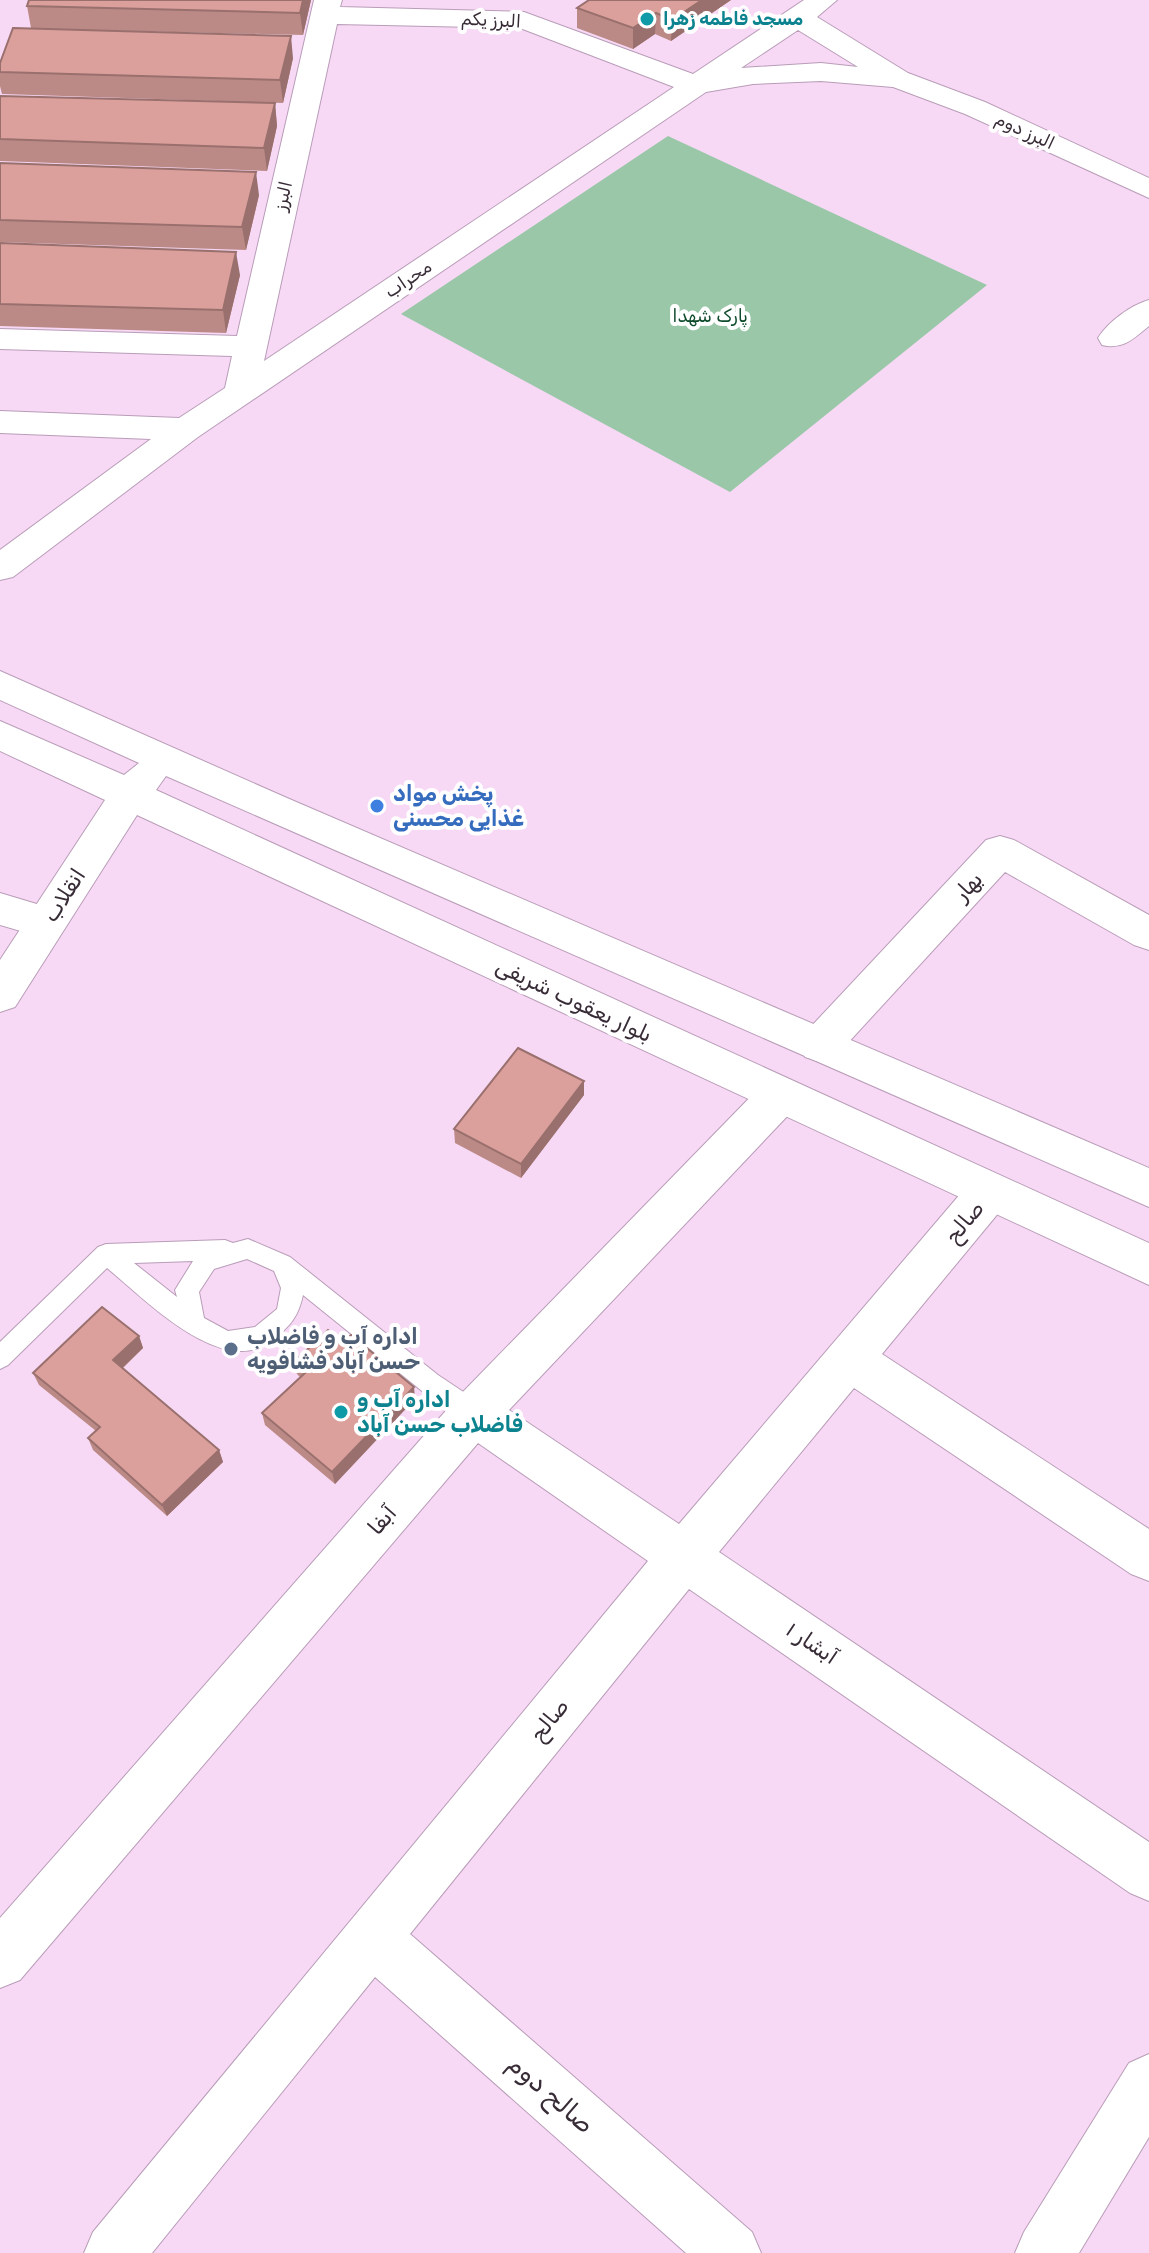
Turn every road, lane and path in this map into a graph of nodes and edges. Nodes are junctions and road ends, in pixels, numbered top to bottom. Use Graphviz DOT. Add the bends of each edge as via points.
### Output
graph roads {
  1 [pos="326,8"];
  2 [pos="810,9"];
  3 [pos="287,46"];
  4 [pos="317,47"];
  5 [pos="898,79"];
  6 [pos="695,85"];
  7 [pos="270,114"];
  8 [pos="302,115"];
  9 [pos="254,182"];
  10 [pos="286,184"];
  11 [pos="1149,189"];
  12 [pos="236,262"];
  13 [pos="267,263"];
  14 [pos="1149,310"];
  15 [pos="1114,338"];
  16 [pos="0,339"];
  17 [pos="250,346"];
  18 [pos="240,393"];
  19 [pos="0,422"];
  20 [pos="186,429"];
  21 [pos="0,568"];
  22 [pos="0,684"];
  23 [pos="0,735"];
  24 [pos="163,758"];
  25 [pos="129,795"];
  26 [pos="0,909"];
  27 [pos="45,922"];
  28 [pos="1149,934"];
  29 [pos="0,995"];
  30 [pos="820,1045"];
  31 [pos="780,1095"];
  32 [pos="1149,1188"];
  33 [pos="989,1192"];
  34 [pos="248,1249"];
  35 [pos="106,1254"];
  36 [pos="282,1264"];
  37 [pos="1149,1265"];
  38 [pos="324,1298"];
  39 [pos="287,1314"];
  40 [pos="193,1324"];
  41 [pos="0,1358"];
  42 [pos="850,1359"];
  43 [pos="474,1413"];
  44 [pos="684,1556"];
  45 [pos="1149,1557"];
  46 [pos="1149,1874"];
  47 [pos="371,1936"];
  48 [pos="0,1960"];
  49 [pos="1149,2083"];
  50 [pos="114,2253"];
  51 [pos="731,2253"];
  52 [pos="1045,2253"];
  1 -- 4 [label="street, البرز"];
  1 -- 6 [label="street, البرز یکم" via="524,20"];
  2 -- 5 [label="street"];
  2 -- 6 [label="street, محراب"];
  3 -- 4 [label="street"];
  4 -- 8 [label="street, البرز"];
  5 -- 6 [label="street" via="821,72"];
  5 -- 11 [label="street, البرز دوم" via="975,108"];
  6 -- 18 [label="street, محراب"];
  7 -- 8 [label="street"];
  8 -- 10 [label="street, البرز"];
  9 -- 10 [label="street"];
  10 -- 13 [label="street, البرز"];
  12 -- 13 [label="street"];
  13 -- 17 [label="street, البرز"];
  14 -- 15 [label="street"];
  16 -- 17 [label="street"];
  17 -- 18 [label="street, البرز"];
  18 -- 20 [label="street, محراب"];
  19 -- 20 [label="street"];
  20 -- 21 [label="street, محراب"];
  22 -- 24 [label="street"];
  23 -- 25 [label="street, بلوار یعقوب شریفی"];
  24 -- 25 [label="street, انقلاب"];
  24 -- 30 [label="street"];
  25 -- 27 [label="street, انقلاب"];
  25 -- 31 [label="street, بلوار یعقوب شریفی"];
  26 -- 27 [label="street"];
  27 -- 29 [label="street, انقلاب"];
  28 -- 30 [label="street, بهار" via="1000,851"];
  30 -- 32 [label="street"];
  31 -- 33 [label="street, بلوار یعقوب شریفی"];
  31 -- 43 [label="street, آبفا"];
  33 -- 37 [label="street, بلوار یعقوب شریفی"];
  33 -- 42 [label="street, صالح"];
  34 -- 35 [label="lane"];
  34 -- 36 [label="lane"];
  34 -- 40 [label="lane" via="206,1261 187,1290"];
  35 -- 40 [label="lane"];
  35 -- 41 [label="lane"];
  36 -- 38 [label="lane"];
  36 -- 39 [label="lane" via="293,1288"];
  38 -- 39 [label="lane"];
  38 -- 43 [label="lane"];
  39 -- 40 [label="lane" via="261,1336 226,1342"];
  42 -- 44 [label="street, صالح"];
  42 -- 45 [label="street"];
  43 -- 44 [label="street, آبشار ۱"];
  43 -- 48 [label="street, آبفا"];
  44 -- 46 [label="street, آبشار ۱"];
  44 -- 47 [label="street, صالح"];
  47 -- 50 [label="street, صالح"];
  47 -- 51 [label="street, صالح دوم"];
  49 -- 52 [label="street"];
}
